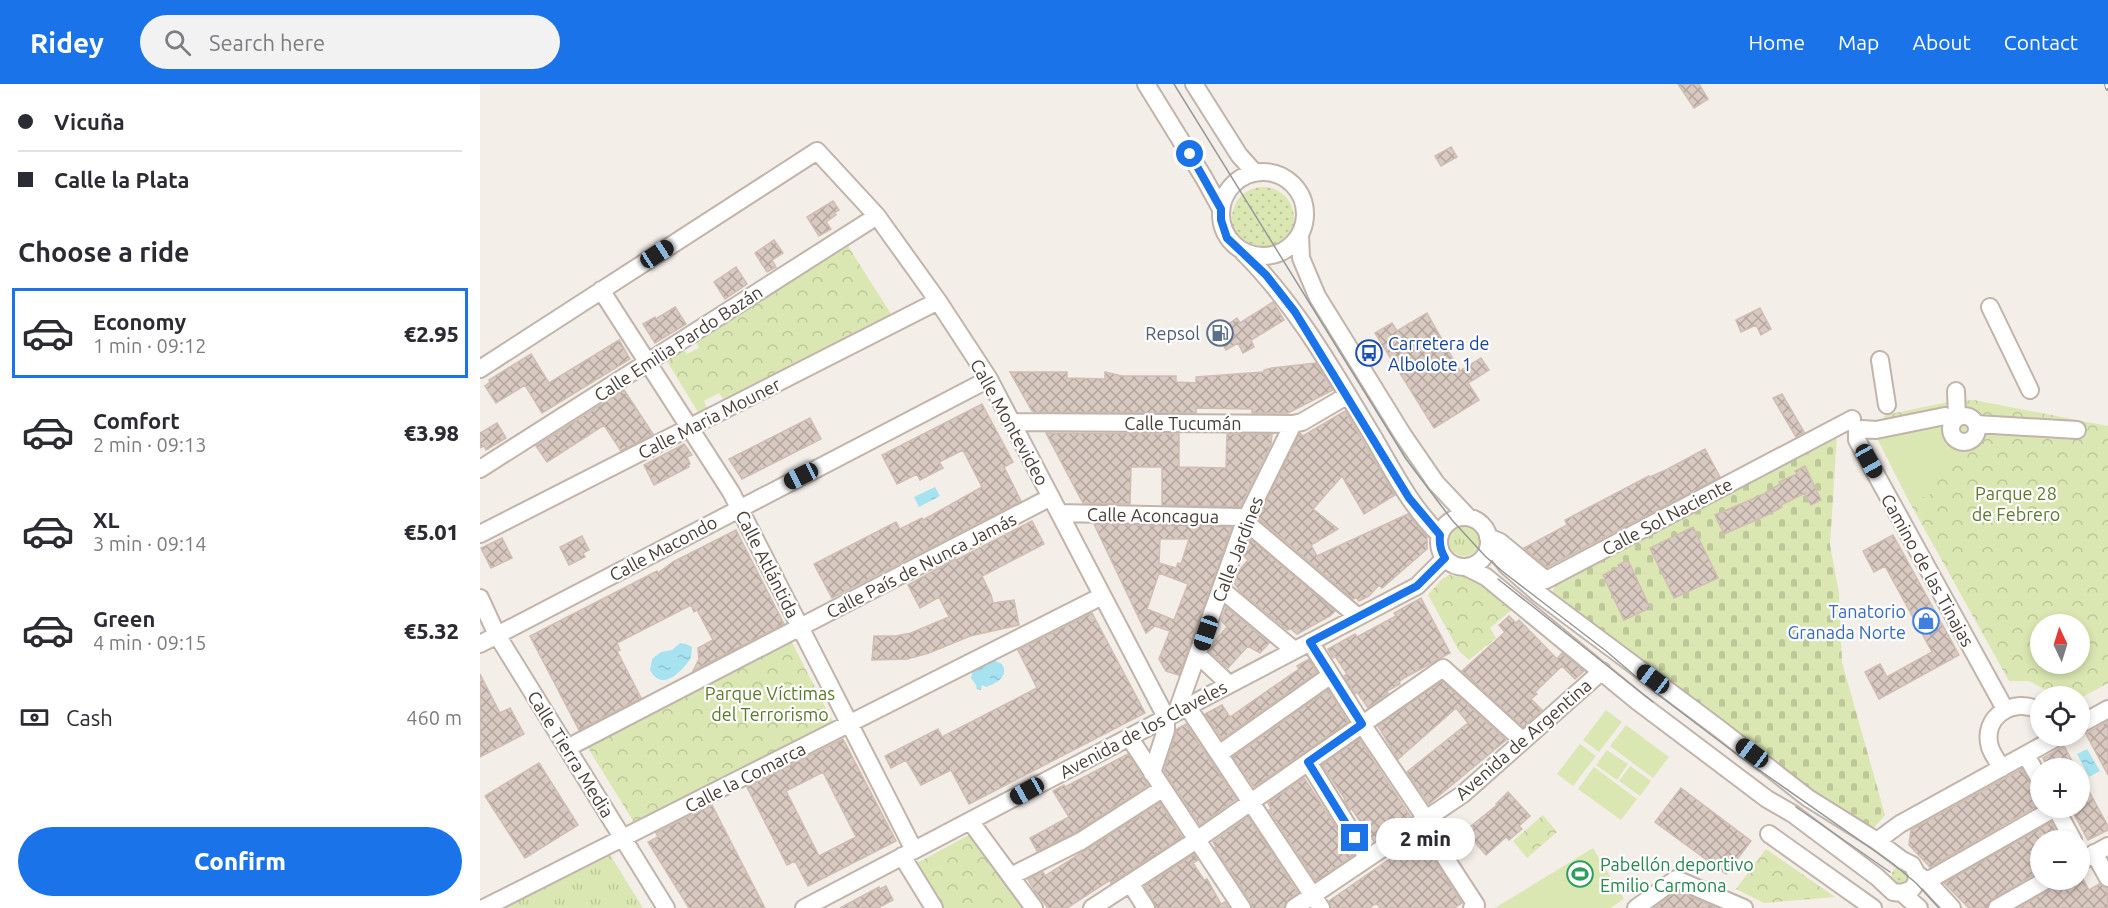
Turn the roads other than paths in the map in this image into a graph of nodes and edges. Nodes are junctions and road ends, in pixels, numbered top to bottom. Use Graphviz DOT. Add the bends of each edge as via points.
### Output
graph roads {
  1 [pos="1146,84"];
  2 [pos="1194,84"];
  3 [pos="1255,173"];
  4 [pos="1221,209"];
  5 [pos="877,216"];
  6 [pos="1300,234"];
  7 [pos="1243,252"];
  8 [pos="601,290"];
  9 [pos="938,301"];
  10 [pos="1990,307"];
  11 [pos="1880,360"];
  12 [pos="647,363"];
  13 [pos="480,369"];
  14 [pos="989,379"];
  15 [pos="2030,390"];
  16 [pos="1956,391"];
  17 [pos="1348,395"];
  18 [pos="1887,405"];
  19 [pos="1956,419"];
  20 [pos="1011,422"];
  21 [pos="1293,424"];
  22 [pos="1976,424"];
  23 [pos="1857,426"];
  24 [pos="690,428"];
  25 [pos="2077,430"];
  26 [pos="480,469"];
  27 [pos="1051,497"];
  28 [pos="739,508"];
  29 [pos="1059,513"];
  30 [pos="1468,517"];
  31 [pos="1245,521"];
  32 [pos="480,534"];
  33 [pos="1440,535"];
  34 [pos="1489,539"];
  35 [pos="1445,558"];
  36 [pos="1466,567"];
  37 [pos="1221,589"];
  38 [pos="1102,596"];
  39 [pos="480,598"];
  40 [pos="1358,617"];
  41 [pos="800,627"];
  42 [pos="497,635"];
  43 [pos="1310,642"];
  44 [pos="480,644"];
  45 [pos="1294,650"];
  46 [pos="1198,655"];
  47 [pos="1602,671"];
  48 [pos="1331,675"];
  49 [pos="1229,684"];
  50 [pos="2030,706"];
  51 [pos="2005,709"];
  52 [pos="2108,709"];
  53 [pos="1177,712"];
  54 [pos="2090,719"];
  55 [pos="850,724"];
  56 [pos="1362,724"];
  57 [pos="1129,737"];
  58 [pos="1522,740"];
  59 [pos="2040,746"];
  60 [pos="567,748"];
  61 [pos="1219,754"];
  62 [pos="2026,754"];
  63 [pos="2030,761"];
  64 [pos="1308,762"];
  65 [pos="2002,768"];
  66 [pos="1152,773"];
  67 [pos="1162,789"];
  68 [pos="1251,802"];
  69 [pos="2032,818"];
  70 [pos="970,821"];
  71 [pos="1424,821"];
  72 [pos="1900,824"];
  73 [pos="1769,834"];
  74 [pos="623,839"];
  75 [pos="1198,839"];
  76 [pos="1877,841"];
  77 [pos="908,853"];
  78 [pos="2090,855"];
  79 [pos="1367,857"];
  80 [pos="1914,869"];
  81 [pos="1011,876"];
  82 [pos="2108,878"];
  83 [pos="1130,883"];
  84 [pos="1893,889"];
  85 [pos="2030,889"];
  86 [pos="1317,902"];
  87 [pos="1111,903"];
  88 [pos="1474,907"];
  89 [pos="1741,907"];
  90 [pos="484,908"];
  91 [pos="666,908"];
  92 [pos="804,908"];
  93 [pos="934,908"];
  94 [pos="1034,908"];
  95 [pos="1092,908"];
  96 [pos="1146,908"];
  97 [pos="1242,908"];
  98 [pos="1294,908"];
  99 [pos="1636,908"];
  100 [pos="1874,908"];
  101 [pos="1919,908"];
  102 [pos="1952,908"];
  103 [pos="1997,908"];
  1 -- 4 [label="street"];
  2 -- 3 [label="street" via="1239,155"];
  3 -- 4 [label="street" via="1230,187"];
  3 -- 6 [label="street" via="1283,177 1298,191 1305,211"];
  4 -- 7 [label="street" via="1227,238"];
  5 -- 8 [label="street, Calle Montevideo" via="817,151"];
  5 -- 9 [label="street, Calle Montevideo"];
  5 -- 12 [label="street, Calle Emilia Pardo Bazán"];
  6 -- 7 [label="street" via="1285,250 1270,256"];
  6 -- 30 [label="street" via="1301,258 1317,297 1403,435 1436,483"];
  7 -- 17 [label="street" via="1295,312"];
  8 -- 12 [label="street, Calle Atlántida"];
  8 -- 13 [label="street"];
  9 -- 14 [label="street, Calle Montevideo"];
  9 -- 24 [label="street, Calle Maria Mouner"];
  10 -- 15 [label="street"];
  11 -- 18 [label="street"];
  12 -- 24 [label="street, Calle Atlántida"];
  12 -- 26 [label="street, Calle Emilia Pardo Bazán"];
  14 -- 20 [label="street, Calle Montevideo"];
  14 -- 28 [label="street, Calle Macondo"];
  16 -- 19 [label="street"];
  17 -- 21 [label="street, Calle Tucumán"];
  17 -- 33 [label="street" via="1409,498"];
  19 -- 22 [label="street" via="1966,416"];
  19 -- 22 [label="street" via="1951,433 1960,441 1973,438"];
  19 -- 23 [label="street" via="1945,416 1876,430"];
  20 -- 21 [label="street, Calle Tucumán"];
  20 -- 27 [label="street, Calle Montevideo"];
  21 -- 31 [label="street, Calle Jardines"];
  22 -- 25 [label="street"];
  23 -- 34 [label="street, Calle Sol Naciente" via="1546,580 1500,543"];
  23 -- 51 [label="street, Camino de las Tinajas" via="1857,440"];
  24 -- 28 [label="street, Calle Atlántida"];
  24 -- 32 [label="street, Calle Maria Mouner"];
  27 -- 29 [label="street, Calle Montevideo"];
  27 -- 41 [label="street, Calle País de Nunca Jamás"];
  28 -- 41 [label="street, Calle Atlántida"];
  28 -- 42 [label="street, Calle Macondo"];
  29 -- 31 [label="street, Calle Aconcagua" via="1240,517"];
  29 -- 38 [label="street, Calle Montevideo"];
  30 -- 33 [label="street" via="1452,520"];
  30 -- 34 [label="street" via="1485,528"];
  31 -- 37 [label="street, Calle Jardines"];
  31 -- 40 [label="street"];
  33 -- 35 [label="street"];
  34 -- 36 [label="street" via="1485,556"];
  34 -- 76 [label="street" via="1507,566 1539,594 1808,798"];
  35 -- 36 [label="street"];
  35 -- 40 [label="street, Avenida de los Claveles" via="1417,586"];
  36 -- 47 [label="street" via="1486,577"];
  37 -- 45 [label="street"];
  37 -- 46 [label="street, Calle Jardines"];
  38 -- 53 [label="street, Calle Montevideo"];
  38 -- 55 [label="street, Calle la Comarca"];
  39 -- 42 [label="street, Calle Tierra Media"];
  40 -- 43 [label="street, Avenida de los Claveles"];
  41 -- 55 [label="street, Calle Atlántida"];
  41 -- 60 [label="street, Calle País de Nunca Jamás"];
  42 -- 44 [label="street, Calle Macondo"];
  42 -- 60 [label="street, Calle Tierra Media"];
  43 -- 45 [label="street, Avenida de los Claveles"];
  43 -- 48 [label="street"];
  45 -- 49 [label="street, Avenida de los Claveles"];
  46 -- 49 [label="street"];
  46 -- 53 [label="street, Calle Jardines"];
  47 -- 58 [label="street, Avenida de Argentina"];
  47 -- 84 [label="street" via="1767,799"];
  48 -- 56 [label="street"];
  48 -- 61 [label="street"];
  49 -- 53 [label="street, Avenida de los Claveles"];
  50 -- 51 [label="street"];
  51 -- 65 [label="street" via="1994,719 1989,733 1990,746"];
  52 -- 54 [label="street"];
  53 -- 57 [label="street, Avenida de los Claveles"];
  53 -- 61 [label="street, Calle Montevideo"];
  53 -- 66 [label="street, Calle Jardines" via="1166,730"];
  55 -- 74 [label="street, Calle la Comarca"];
  55 -- 77 [label="street, Calle Atlántida"];
  56 -- 58 [label="street" via="1443,668"];
  56 -- 64 [label="street"];
  56 -- 71 [label="street"];
  57 -- 66 [label="street"];
  57 -- 70 [label="street, Avenida de los Claveles"];
  58 -- 71 [label="street, Avenida de Argentina" via="1462,794"];
  59 -- 62 [label="street"];
  60 -- 74 [label="street, Calle Tierra Media"];
  61 -- 68 [label="street, Calle Montevideo"];
  62 -- 63 [label="street"];
  62 -- 65 [label="street"];
  64 -- 68 [label="street"];
  64 -- 79 [label="street"];
  65 -- 72 [label="street"];
  66 -- 67 [label="street"];
  67 -- 75 [label="street"];
  67 -- 81 [label="street" via="1081,841"];
  68 -- 75 [label="street"];
  68 -- 86 [label="street, Calle Montevideo"];
  69 -- 80 [label="street"];
  70 -- 77 [label="street, Avenida de los Claveles"];
  70 -- 81 [label="street"];
  71 -- 79 [label="street, Avenida de Argentina"];
  71 -- 88 [label="street"];
  72 -- 76 [label="street"];
  72 -- 80 [label="street" via="1899,848"];
  73 -- 100 [label="street"];
  74 -- 90 [label="street, Calle la Comarca"];
  74 -- 91 [label="street, Calle Tierra Media"];
  75 -- 83 [label="street"];
  75 -- 97 [label="street"];
  76 -- 80 [label="street"];
  77 -- 92 [label="street, Avenida de los Claveles"];
  77 -- 93 [label="street, Calle Atlántida"];
  78 -- 82 [label="street"];
  79 -- 86 [label="street, Avenida de Argentina"];
  80 -- 84 [label="street" via="1914,886"];
  80 -- 84 [label="street" via="1892,863 1884,874"];
  80 -- 102 [label="street"];
  81 -- 94 [label="street"];
  83 -- 87 [label="street"];
  83 -- 96 [label="street"];
  84 -- 100 [label="street"];
  84 -- 101 [label="street"];
  85 -- 103 [label="street"];
  86 -- 98 [label="street, Avenida de Argentina"];
  87 -- 95 [label="street"];
  89 -- 99 [label="street" via="1676,879"];
}
